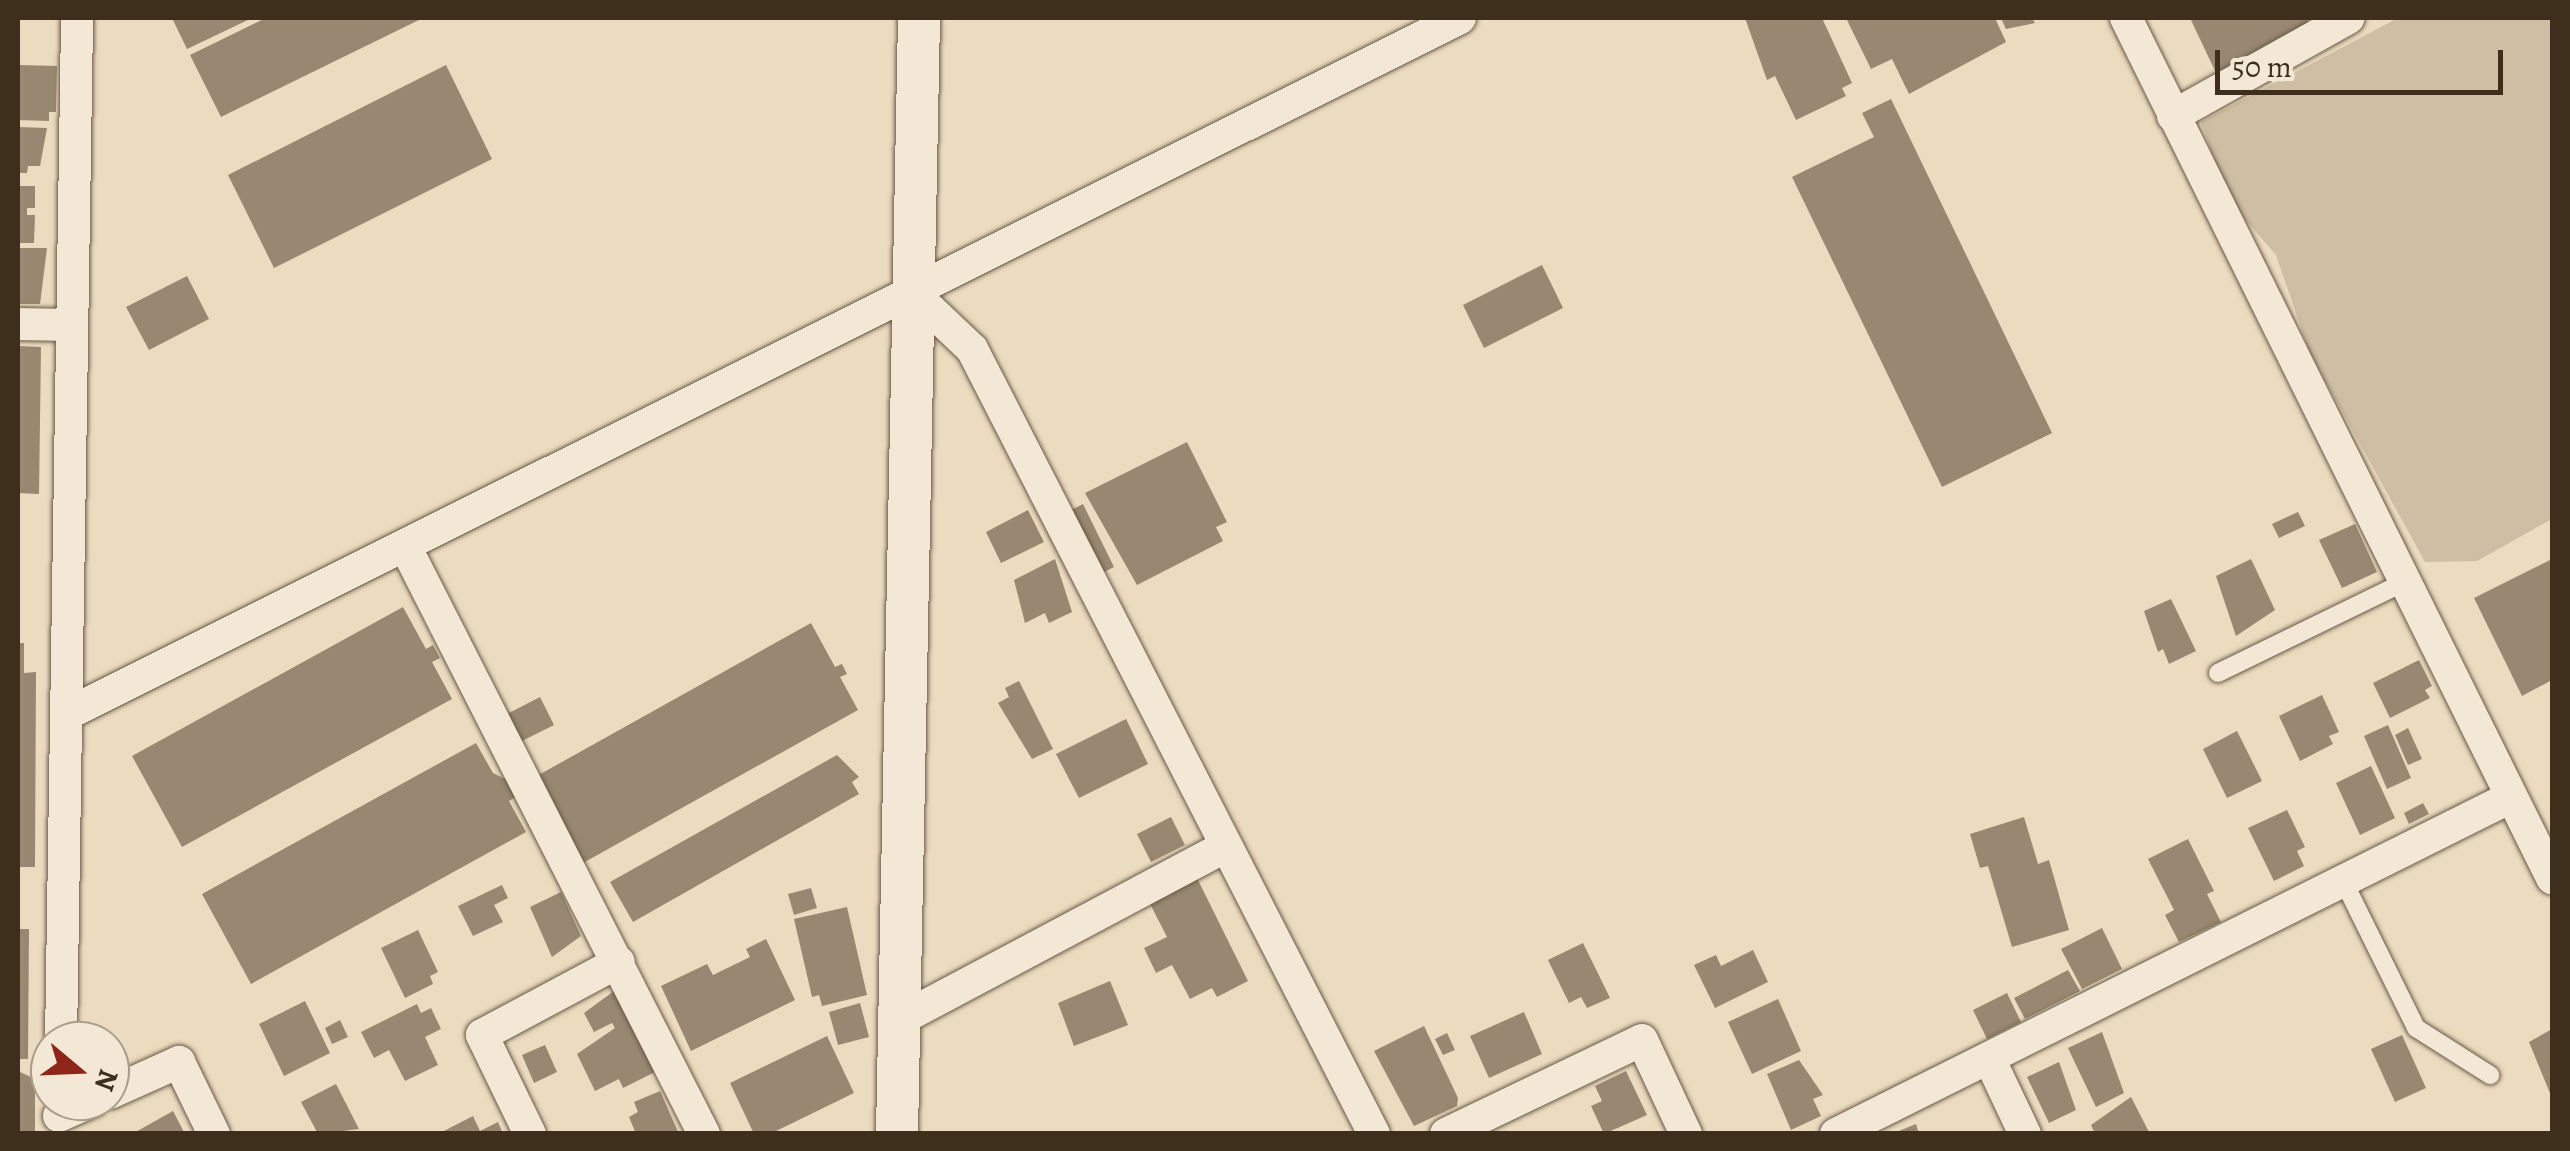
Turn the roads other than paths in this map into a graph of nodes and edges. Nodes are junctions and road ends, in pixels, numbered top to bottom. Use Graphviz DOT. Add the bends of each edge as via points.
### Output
graph roads {
  1 [pos="77,18"];
  2 [pos="919,18"];
  3 [pos="1460,18"];
  4 [pos="2126,18"];
  5 [pos="2348,18"];
  6 [pos="2173,116"];
  7 [pos="914,294"];
  8 [pos="18,324"];
  9 [pos="70,325"];
  10 [pos="405,546"];
  11 [pos="2409,580"];
  12 [pos="2218,674"];
  13 [pos="69,713"];
  14 [pos="2511,797"];
  15 [pos="1226,846"];
  16 [pos="2552,878"];
  17 [pos="2344,882"];
  18 [pos="619,962"];
  19 [pos="899,1020"];
  20 [pos="61,1021"];
  21 [pos="1989,1058"];
  22 [pos="2490,1074"];
  23 [pos="130,1084"];
  24 [pos="214,1134"];
  25 [pos="530,1134"];
  26 [pos="704,1134"];
  27 [pos="897,1134"];
  28 [pos="1374,1134"];
  29 [pos="1446,1134"];
  30 [pos="1686,1134"];
  31 [pos="1836,1134"];
  32 [pos="2025,1134"];
  1 -- 9 [label="street"];
  2 -- 7 [label="street"];
  3 -- 7 [label="street"];
  4 -- 6 [label="street"];
  5 -- 6 [label="street"];
  6 -- 11 [label="street"];
  7 -- 10 [label="street"];
  7 -- 15 [label="street" via="972,350"];
  7 -- 19 [label="street"];
  8 -- 9 [label="street"];
  9 -- 13 [label="street"];
  10 -- 13 [label="street"];
  10 -- 18 [label="street"];
  11 -- 12 [label="lane"];
  11 -- 14 [label="street"];
  13 -- 20 [label="street"];
  14 -- 16 [label="street"];
  14 -- 17 [label="street"];
  15 -- 19 [label="street"];
  15 -- 28 [label="street"];
  17 -- 21 [label="street"];
  17 -- 22 [label="lane" via="2416,1028"];
  18 -- 25 [label="street" via="482,1034"];
  18 -- 26 [label="street"];
  19 -- 27 [label="street"];
  21 -- 31 [label="street"];
  21 -- 32 [label="street"];
  23 -- 24 [label="street" via="178,1062"];
  29 -- 30 [label="street" via="1642,1040"];
}
